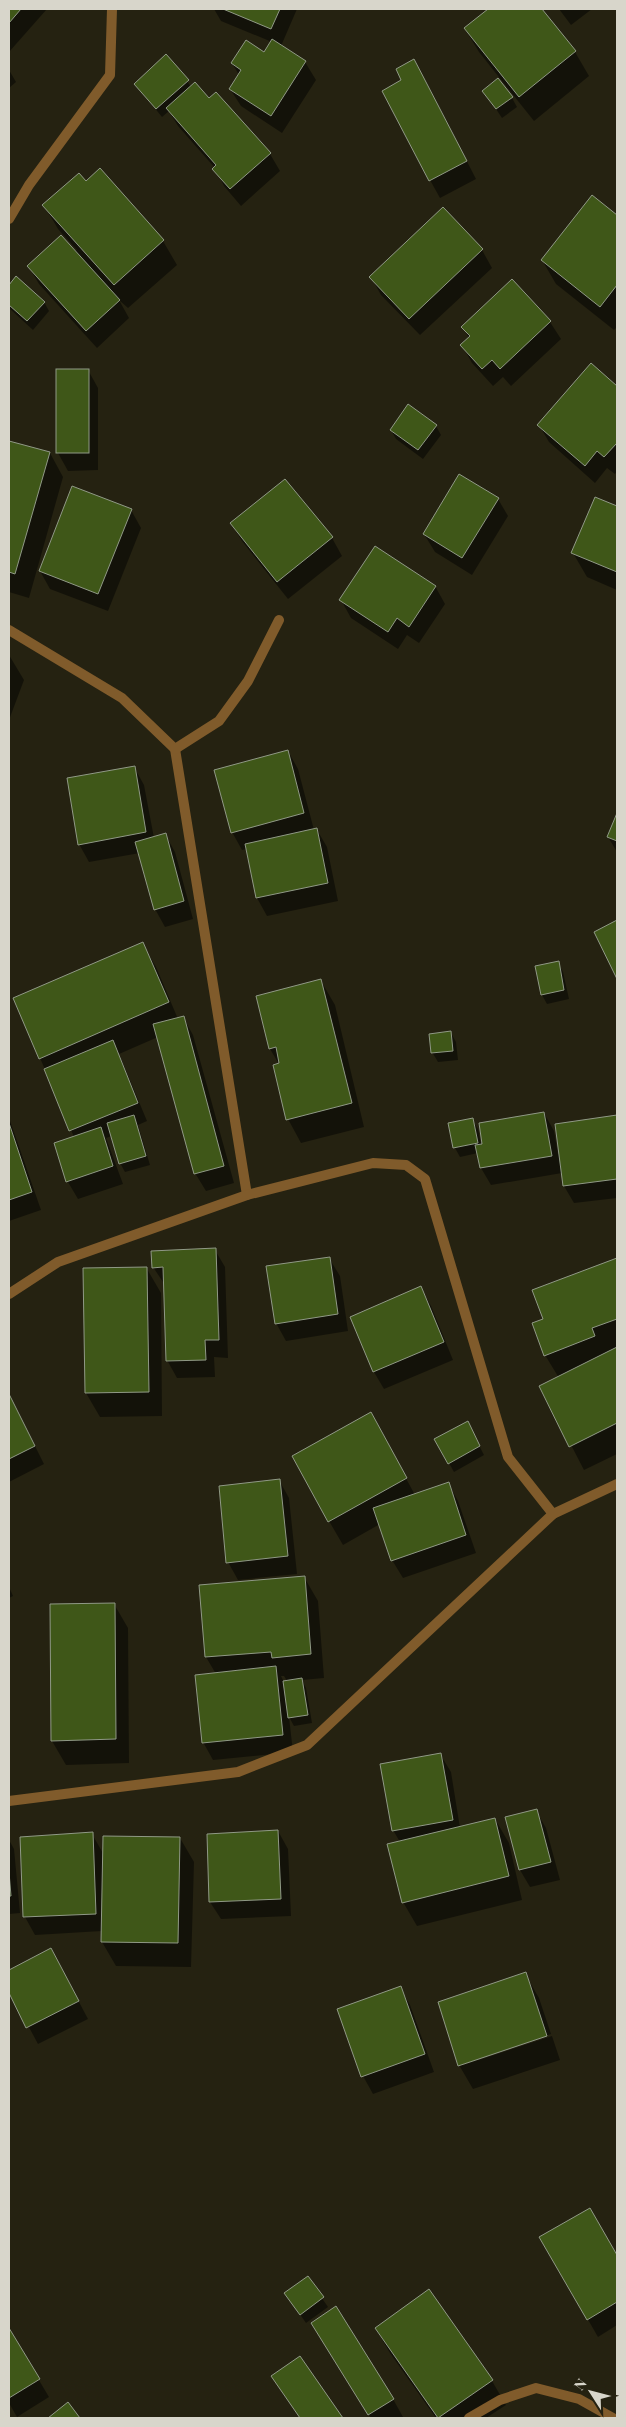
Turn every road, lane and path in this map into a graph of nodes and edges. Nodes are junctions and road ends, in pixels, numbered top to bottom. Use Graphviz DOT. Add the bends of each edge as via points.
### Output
graph roads {
  1 [pos="112,9"];
  2 [pos="9,219"];
  3 [pos="279,620"];
  4 [pos="9,630"];
  5 [pos="175,749"];
  6 [pos="247,1195"];
  7 [pos="9,1294"];
  8 [pos="617,1484"];
  9 [pos="553,1514"];
  10 [pos="9,1801"];
  11 [pos="469,2418"];
  12 [pos="613,2418"];
  1 -- 2 [label="street" via="110,75 29,185"];
  3 -- 5 [label="street" via="248,681 219,721"];
  4 -- 5 [label="street" via="122,698"];
  5 -- 6 [label="street"];
  6 -- 7 [label="street" via="58,1262"];
  6 -- 9 [label="street" via="373,1163 406,1164 425,1179 508,1457"];
  8 -- 9 [label="street"];
  9 -- 10 [label="street" via="307,1745 238,1772"];
  11 -- 12 [label="street" via="500,2400 536,2388 579,2399"];
}
